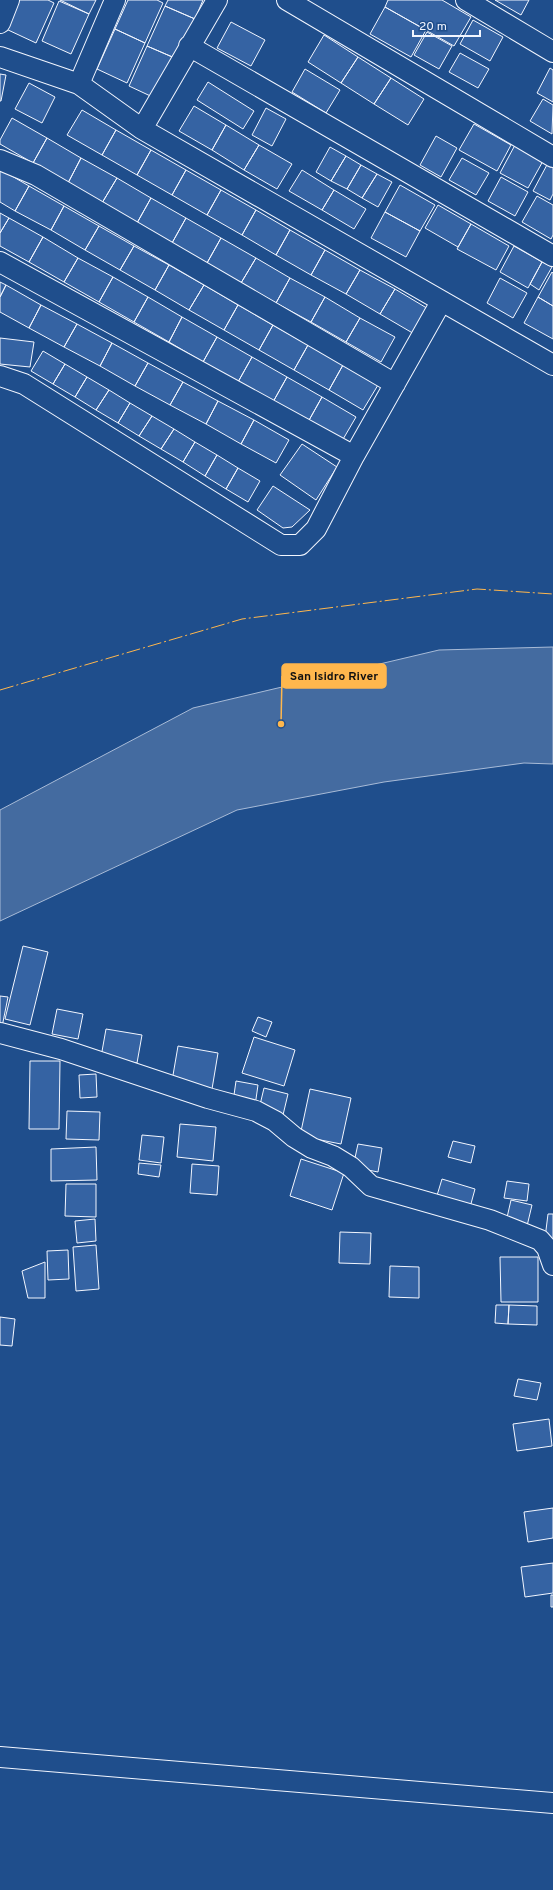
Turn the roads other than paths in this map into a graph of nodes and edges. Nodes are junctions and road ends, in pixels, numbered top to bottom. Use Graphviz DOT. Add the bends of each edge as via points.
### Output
graph roads {
  1 [pos="9,0"];
  2 [pos="115,0"];
  3 [pos="217,0"];
  4 [pos="287,0"];
  5 [pos="466,0"];
  6 [pos="0,23"];
  7 [pos="189,46"];
  8 [pos="553,52"];
  9 [pos="0,57"];
  10 [pos="79,84"];
  11 [pos="142,130"];
  12 [pos="553,157"];
  13 [pos="0,160"];
  14 [pos="553,256"];
  15 [pos="0,262"];
  16 [pos="441,302"];
  17 [pos="553,365"];
  18 [pos="0,376"];
  19 [pos="394,384"];
  20 [pos="354,456"];
  21 [pos="0,1033"];
  22 [pos="553,1265"];
  23 [pos="0,1757"];
  24 [pos="553,1803"];
  1 -- 6 [label="street"];
  2 -- 10 [label="street"];
  3 -- 7 [label="street"];
  4 -- 12 [label="street"];
  5 -- 8 [label="street"];
  7 -- 11 [label="street"];
  7 -- 14 [label="street"];
  9 -- 10 [label="street"];
  10 -- 11 [label="street"];
  11 -- 16 [label="street"];
  13 -- 19 [label="street" via="36,175"];
  15 -- 20 [label="street"];
  16 -- 17 [label="street"];
  16 -- 19 [label="street"];
  18 -- 20 [label="street" via="24,384 281,545 300,545 316,529"];
  19 -- 20 [label="street"];
  21 -- 22 [label="street" via="61,1049 208,1098 256,1111 300,1141 351,1167 371,1186 490,1220 540,1240 547,1248"];
  23 -- 24 [label="street"];
}
